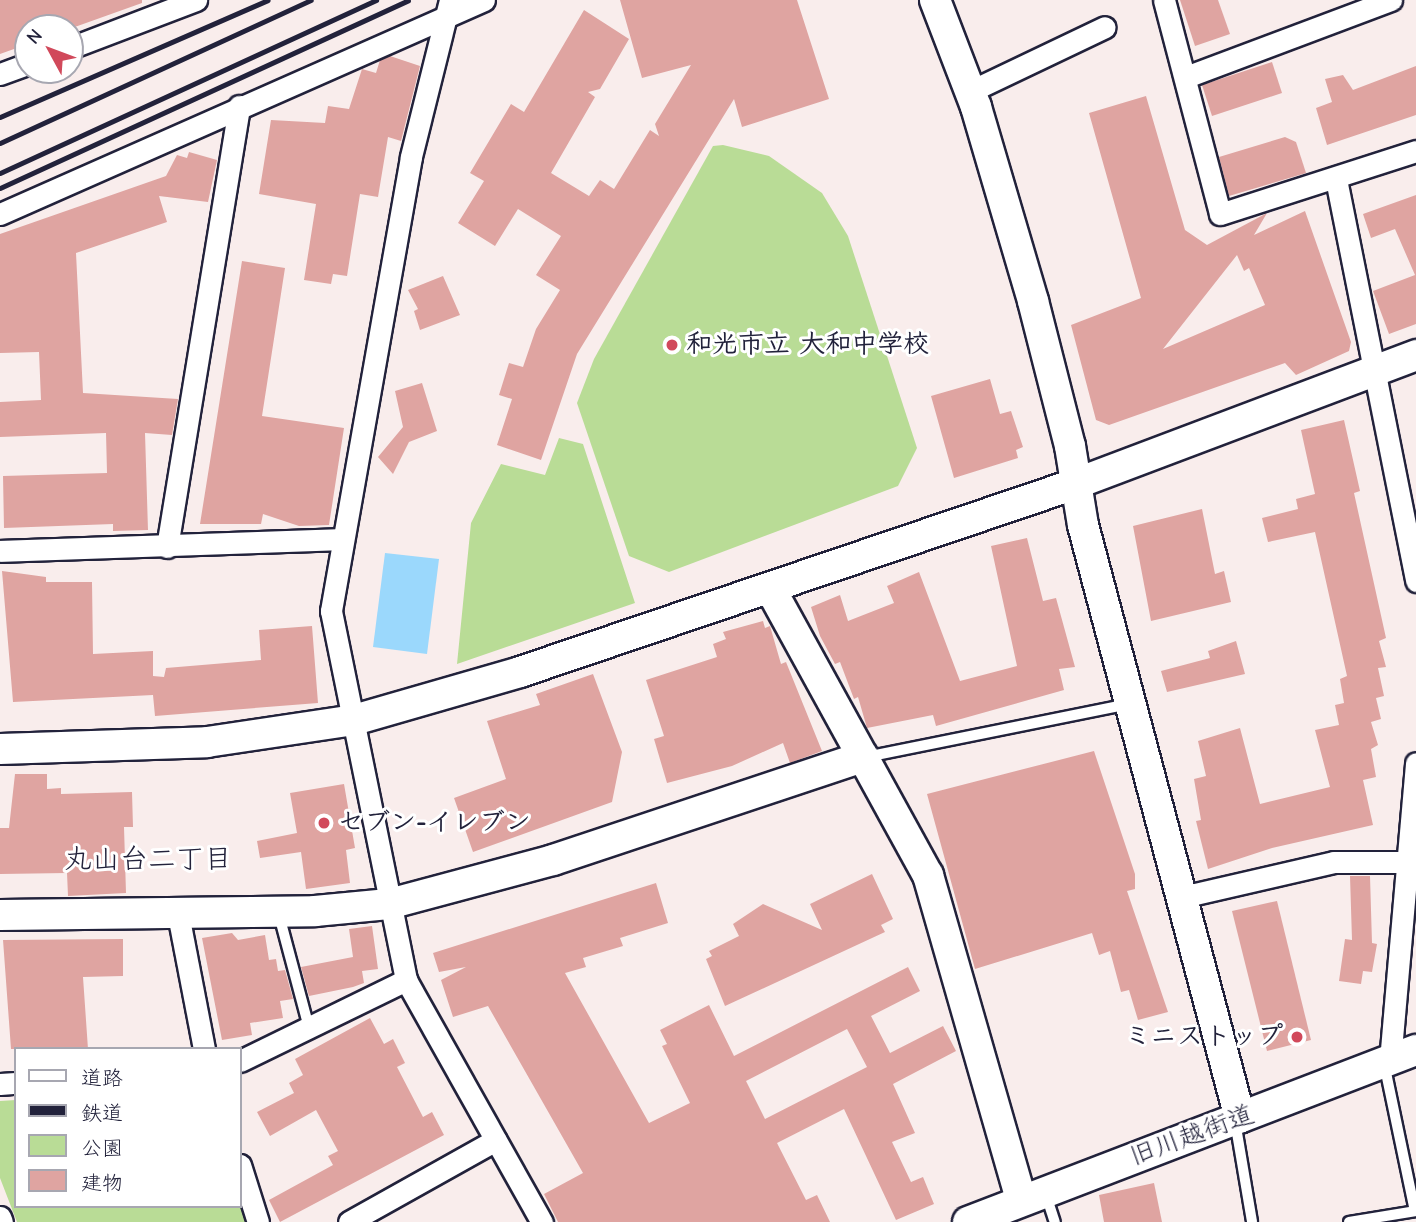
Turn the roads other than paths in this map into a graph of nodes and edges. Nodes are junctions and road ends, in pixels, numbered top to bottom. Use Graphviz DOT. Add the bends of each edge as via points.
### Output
graph roads {
  1 [pos="196,0"];
  2 [pos="484,0"];
  3 [pos="935,0"];
  4 [pos="1164,0"];
  5 [pos="1391,0"];
  6 [pos="173,5"];
  7 [pos="450,7"];
  8 [pos="1105,27"];
  9 [pos="84,42"];
  10 [pos="1186,76"];
  11 [pos="971,91"];
  12 [pos="239,106"];
  13 [pos="1416,151"];
  14 [pos="1336,179"];
  15 [pos="0,214"];
  16 [pos="1416,355"];
  17 [pos="1373,371"];
  18 [pos="1075,484"];
  19 [pos="341,539"];
  20 [pos="167,547"];
  21 [pos="0,551"];
  22 [pos="1416,582"];
  23 [pos="769,588"];
  24 [pos="1129,704"];
  25 [pos="354,720"];
  26 [pos="0,748"];
  27 [pos="863,757"];
  28 [pos="1416,763"];
  29 [pos="1406,862"];
  30 [pos="1182,897"];
  31 [pos="389,904"];
  32 [pos="278,912"];
  33 [pos="178,914"];
  34 [pos="0,915"];
  35 [pos="406,980"];
  36 [pos="309,1028"];
  37 [pos="204,1047"];
  38 [pos="1397,1058"];
  39 [pos="242,1060"];
  40 [pos="1238,1119"];
  41 [pos="496,1140"];
  42 [pos="242,1171"];
  43 [pos="1033,1194"];
  44 [pos="1416,1211"];
  45 [pos="0,1217"];
  46 [pos="2,1222"];
  47 [pos="258,1222"];
  48 [pos="349,1222"];
  49 [pos="542,1222"];
  50 [pos="968,1222"];
  51 [pos="1055,1222"];
  52 [pos="1252,1222"];
  53 [pos="1349,1222"];
  1 -- 6 [label="street"];
  2 -- 7 [label="street"];
  3 -- 11 [label="street"];
  4 -- 10 [label="street"];
  5 -- 10 [label="street"];
  6 -- 9 [label="street"];
  7 -- 12 [label="street"];
  7 -- 19 [label="street" via="411,157"];
  8 -- 11 [label="street"];
  10 -- 14 [label="street" via="1220,214"];
  11 -- 18 [label="street" via="1033,301"];
  12 -- 15 [label="street"];
  12 -- 20 [label="street"];
  13 -- 14 [label="street"];
  14 -- 17 [label="street"];
  16 -- 17 [label="street"];
  17 -- 18 [label="street"];
  17 -- 22 [label="street"];
  18 -- 23 [label="street"];
  18 -- 24 [label="street"];
  19 -- 20 [label="street"];
  19 -- 25 [label="street" via="331,611"];
  20 -- 21 [label="street"];
  23 -- 25 [label="street"];
  23 -- 27 [label="street"];
  24 -- 27 [label="lane"];
  24 -- 30 [label="street"];
  25 -- 26 [label="street" via="207,742"];
  25 -- 31 [label="street"];
  27 -- 31 [label="street" via="553,860"];
  27 -- 43 [label="street" via="928,875"];
  28 -- 29 [label="street"];
  29 -- 30 [label="street" via="1334,862"];
  29 -- 38 [label="street"];
  30 -- 40 [label="street"];
  31 -- 32 [label="street"];
  31 -- 35 [label="street"];
  32 -- 33 [label="street"];
  32 -- 36 [label="lane"];
  33 -- 34 [label="street"];
  33 -- 37 [label="street"];
  35 -- 36 [label="street"];
  35 -- 41 [label="street"];
  36 -- 39 [label="street"];
  38 -- 40 [label="street, 旧川越街道"];
  38 -- 44 [label="lane"];
  40 -- 43 [label="street, 旧川越街道"];
  40 -- 52 [label="lane"];
  41 -- 48 [label="street"];
  41 -- 49 [label="street"];
  42 -- 47 [label="street"];
  43 -- 50 [label="street, 旧川越街道"];
  43 -- 51 [label="lane"];
  44 -- 53 [label="lane"];
  45 -- 46 [label="street"];
}
